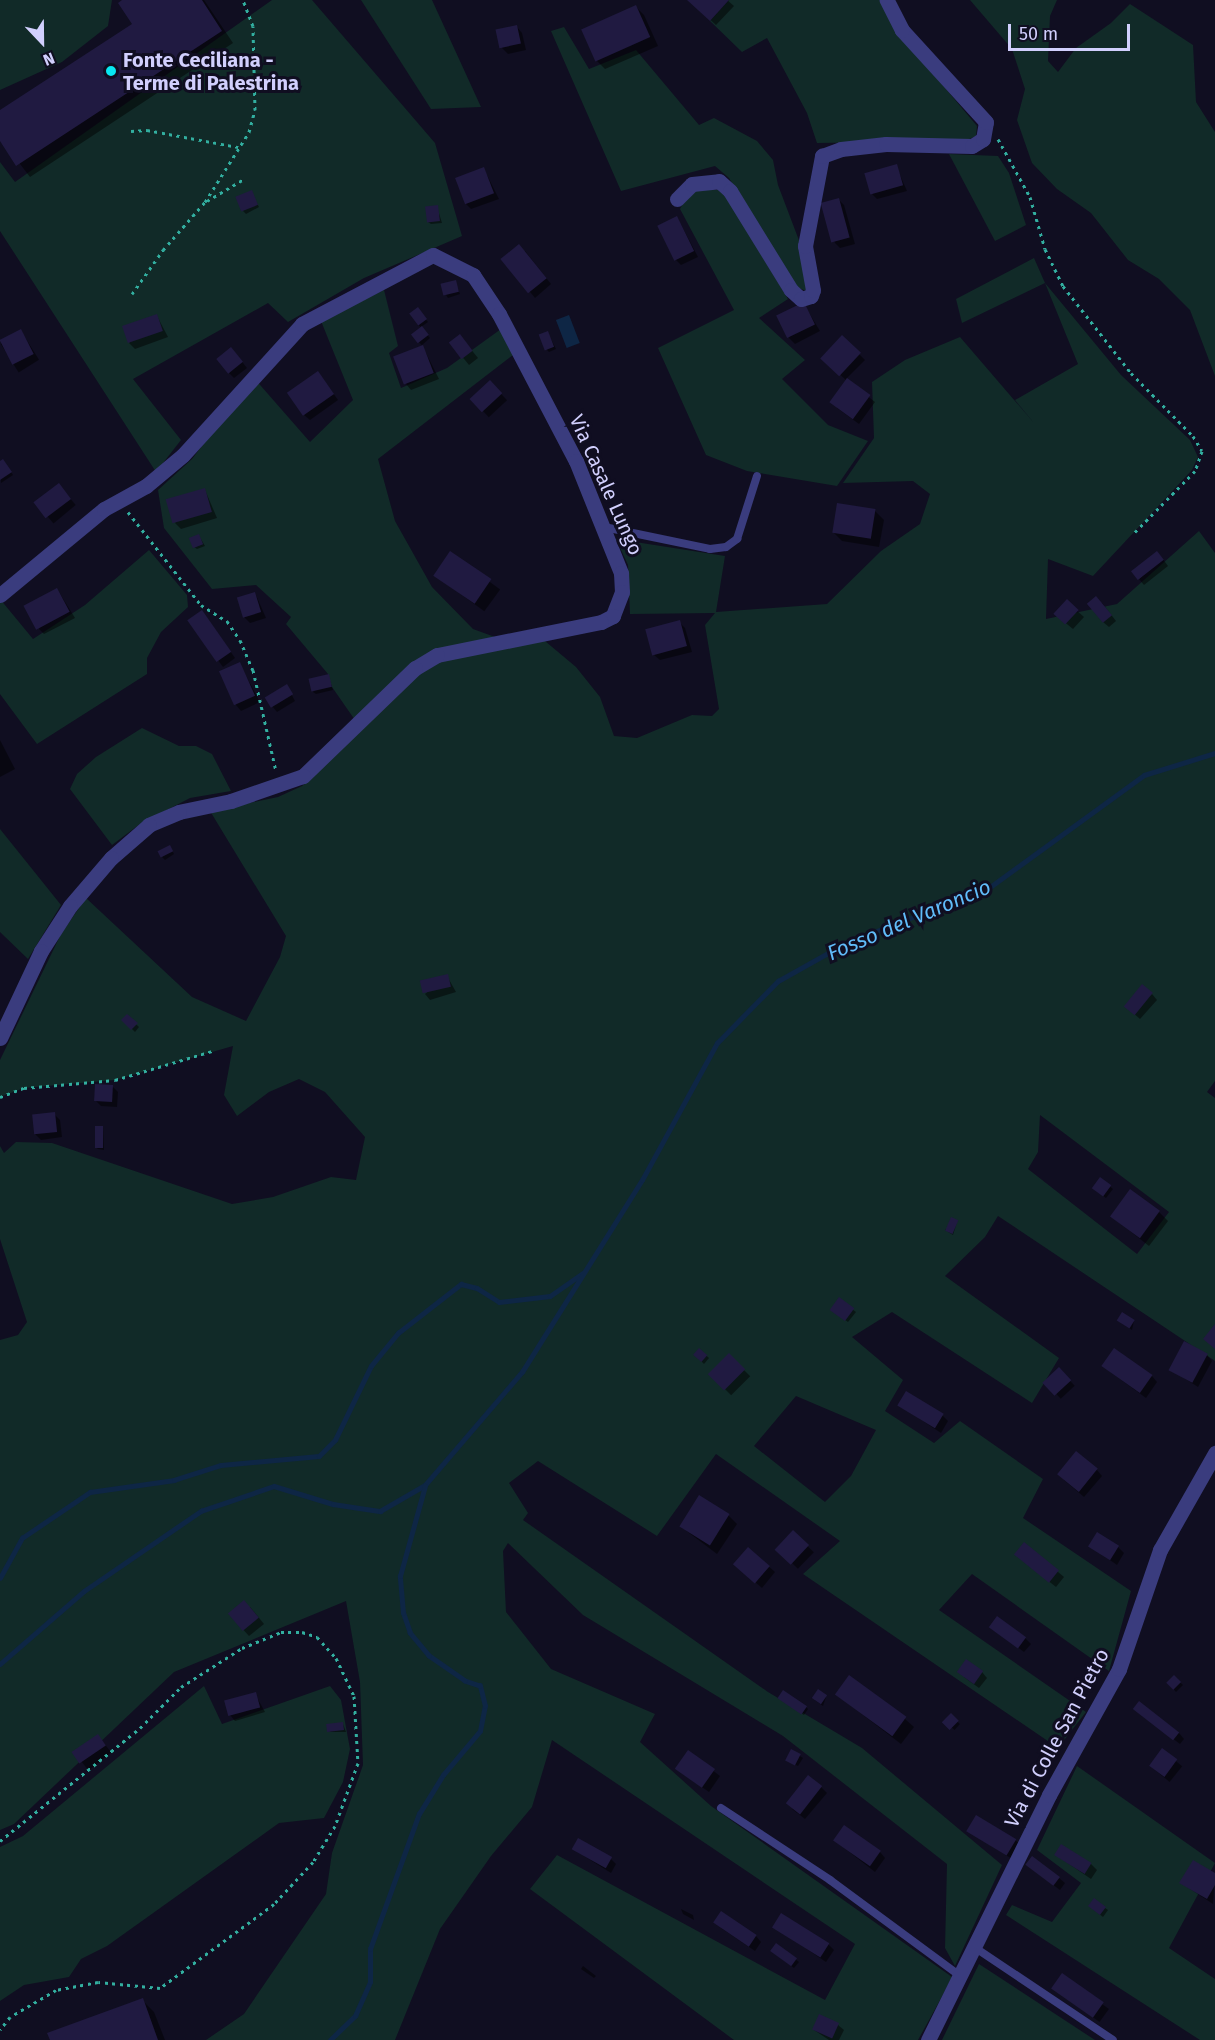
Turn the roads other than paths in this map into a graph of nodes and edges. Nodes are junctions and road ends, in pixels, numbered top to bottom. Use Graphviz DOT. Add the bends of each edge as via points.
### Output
graph roads {
  1 [pos="887,0"];
  2 [pos="677,199"];
  3 [pos="757,476"];
  4 [pos="604,527"];
  5 [pos="0,595"];
  6 [pos="0,1038"];
  7 [pos="1215,1453"];
  8 [pos="1211,1471"];
  9 [pos="721,1808"];
  10 [pos="974,1947"];
  11 [pos="960,1976"];
  12 [pos="928,2040"];
  13 [pos="1113,2040"];
  1 -- 2 [label="street" via="902,30 988,128 983,139 972,146 886,144 841,149 822,156 805,246 814,283 808,298 796,297 730,192 719,181 692,184"];
  3 -- 4 [label="lane" via="737,539 726,548 710,549"];
  4 -- 5 [label="street, Via Casale Lungo" via="576,461 499,314 473,275 434,255 302,324 183,455 146,486 104,509"];
  4 -- 6 [label="street, Via Casale Lungo" via="621,573 622,592 613,616 602,622 437,655 415,668 303,776 282,786 179,812 149,825 128,841 65,915 41,951"];
  7 -- 8 [label="street, Via di Colle San Pietro"];
  8 -- 10 [label="street, Via di Colle San Pietro" via="1160,1550 1119,1669 1049,1795"];
  9 -- 11 [label="lane" via="830,1880"];
  10 -- 11 [label="street, Via di Colle San Pietro"];
  10 -- 13 [label="lane"];
  11 -- 12 [label="street, Via di Colle San Pietro"];
}
